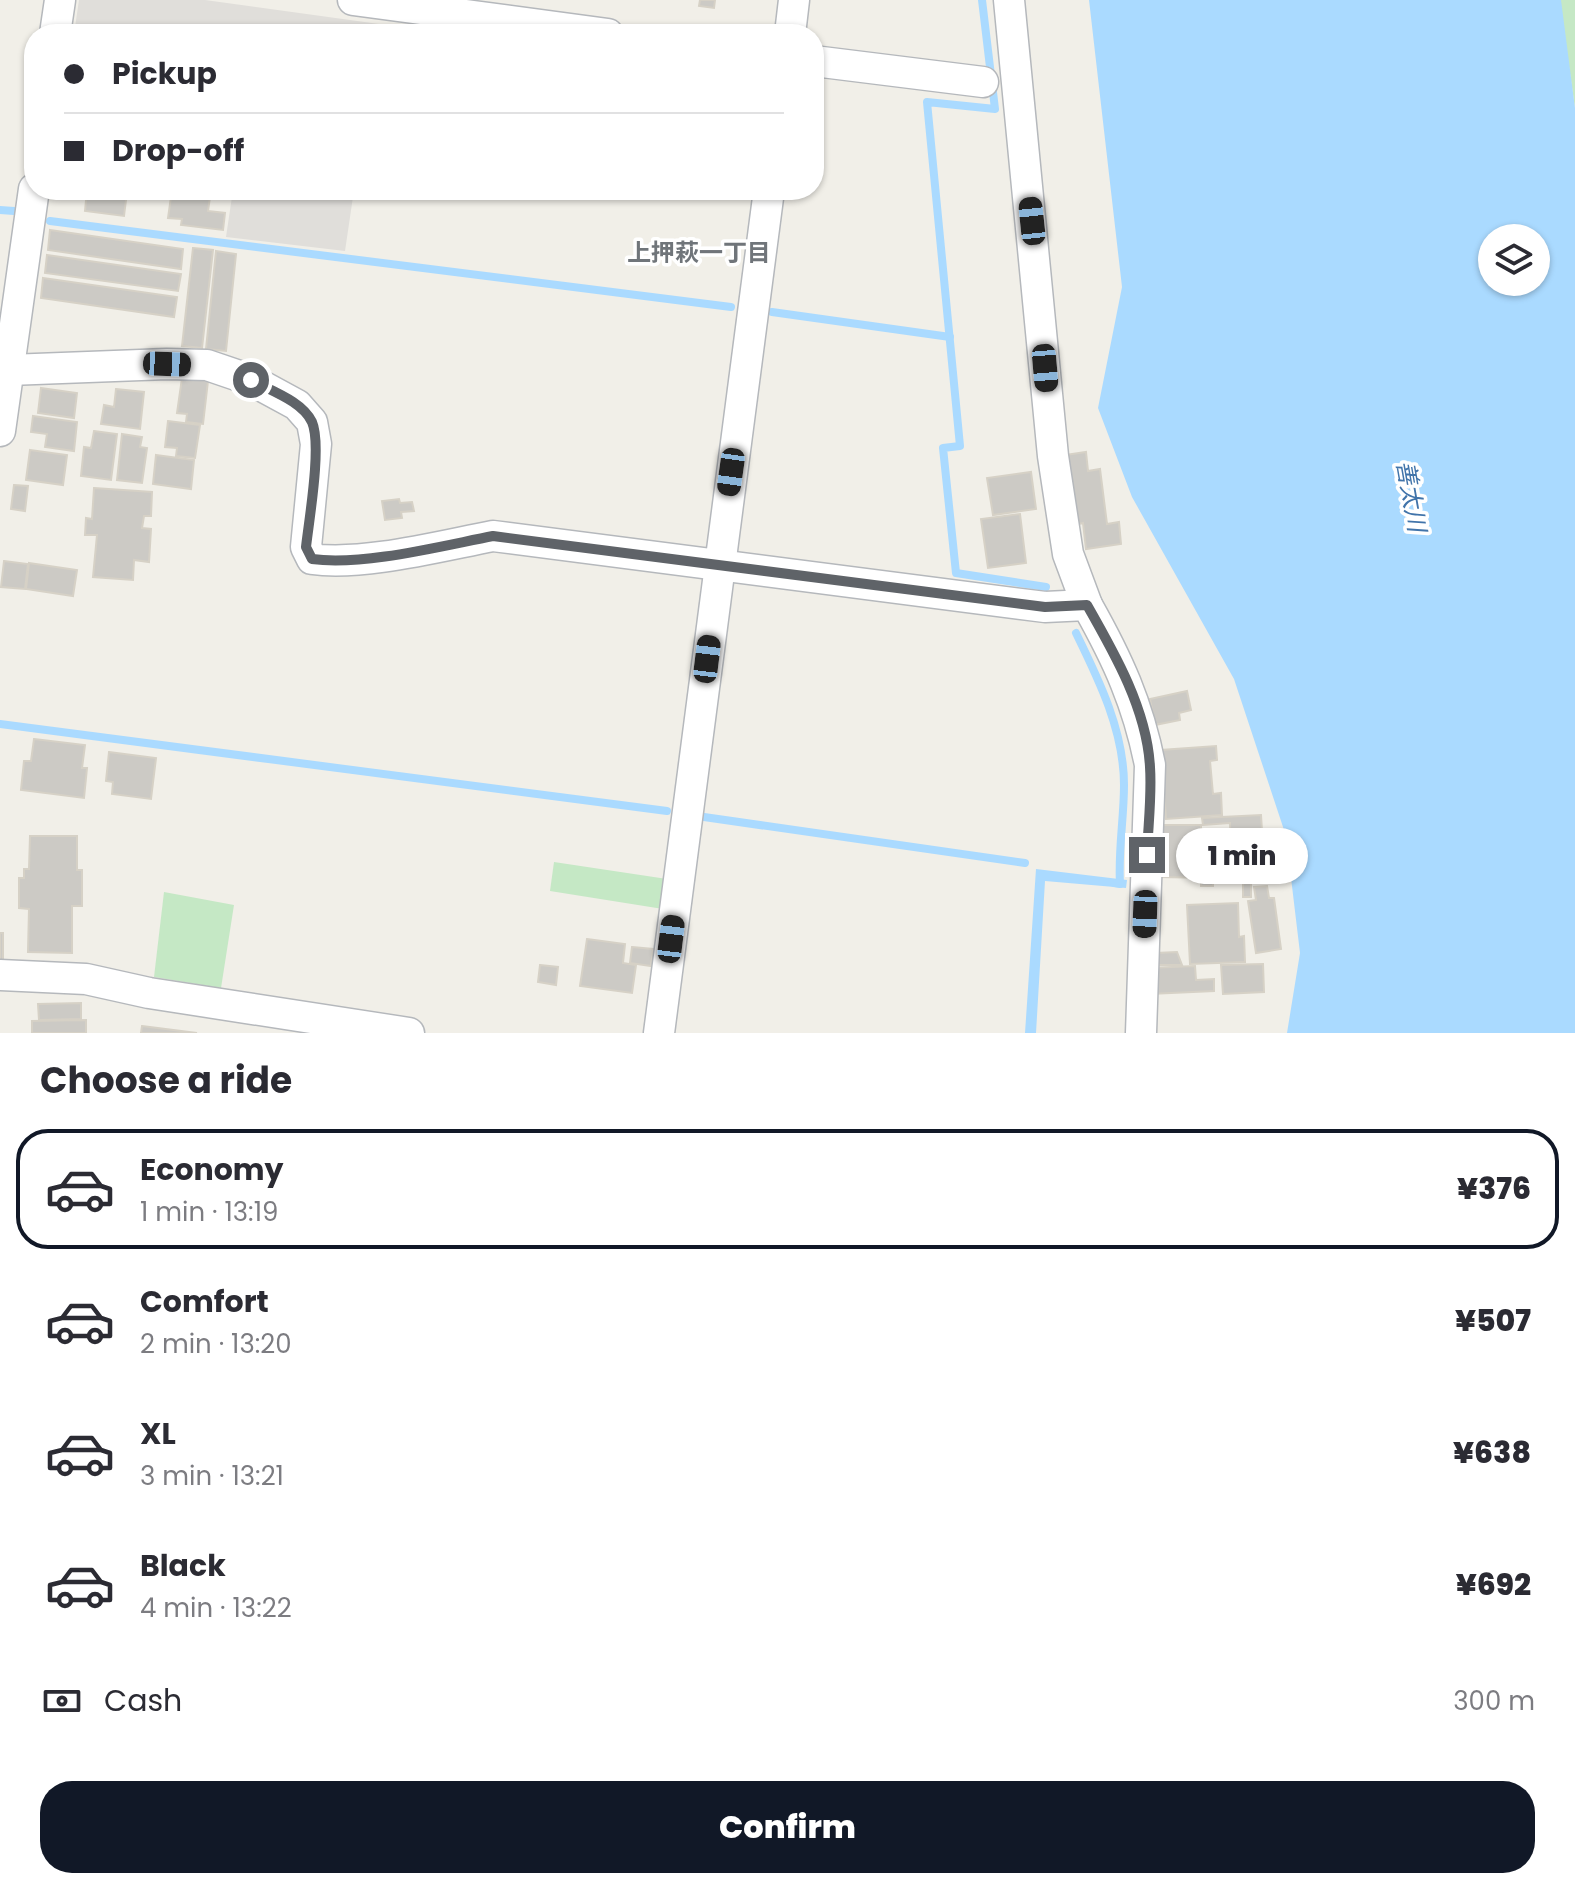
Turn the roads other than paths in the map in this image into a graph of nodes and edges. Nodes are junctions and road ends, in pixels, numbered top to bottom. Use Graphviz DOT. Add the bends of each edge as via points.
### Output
graph roads {
  1 [pos="60,0"];
  2 [pos="353,0"];
  3 [pos="794,0"];
  4 [pos="1009,0"];
  5 [pos="56,24"];
  6 [pos="533,24"];
  7 [pos="791,24"];
  8 [pos="824,62"];
  9 [pos="983,82"];
  10 [pos="32,200"];
  11 [pos="768,200"];
  12 [pos="9,370"];
  13 [pos="0,431"];
  14 [pos="718,565"];
  15 [pos="1087,605"];
  16 [pos="0,975"];
  17 [pos="409,1033"];
  18 [pos="659,1033"];
  19 [pos="1141,1033"];
  1 -- 5 [label="street"];
  2 -- 6 [label="street"];
  3 -- 7 [label="street"];
  4 -- 15 [label="street" via="1053,456 1068,554"];
  8 -- 9 [label="street"];
  10 -- 12 [label="street"];
  11 -- 14 [label="street"];
  12 -- 13 [label="street"];
  12 -- 14 [label="street" via="207,365 251,380 297,405 312,422 316,444 306,547 312,559 403,553 493,536"];
  14 -- 15 [label="street" via="1045,607"];
  14 -- 18 [label="street"];
  15 -- 19 [label="street" via="1132,694 1150,765"];
  16 -- 17 [label="street" via="86,979"];
}
